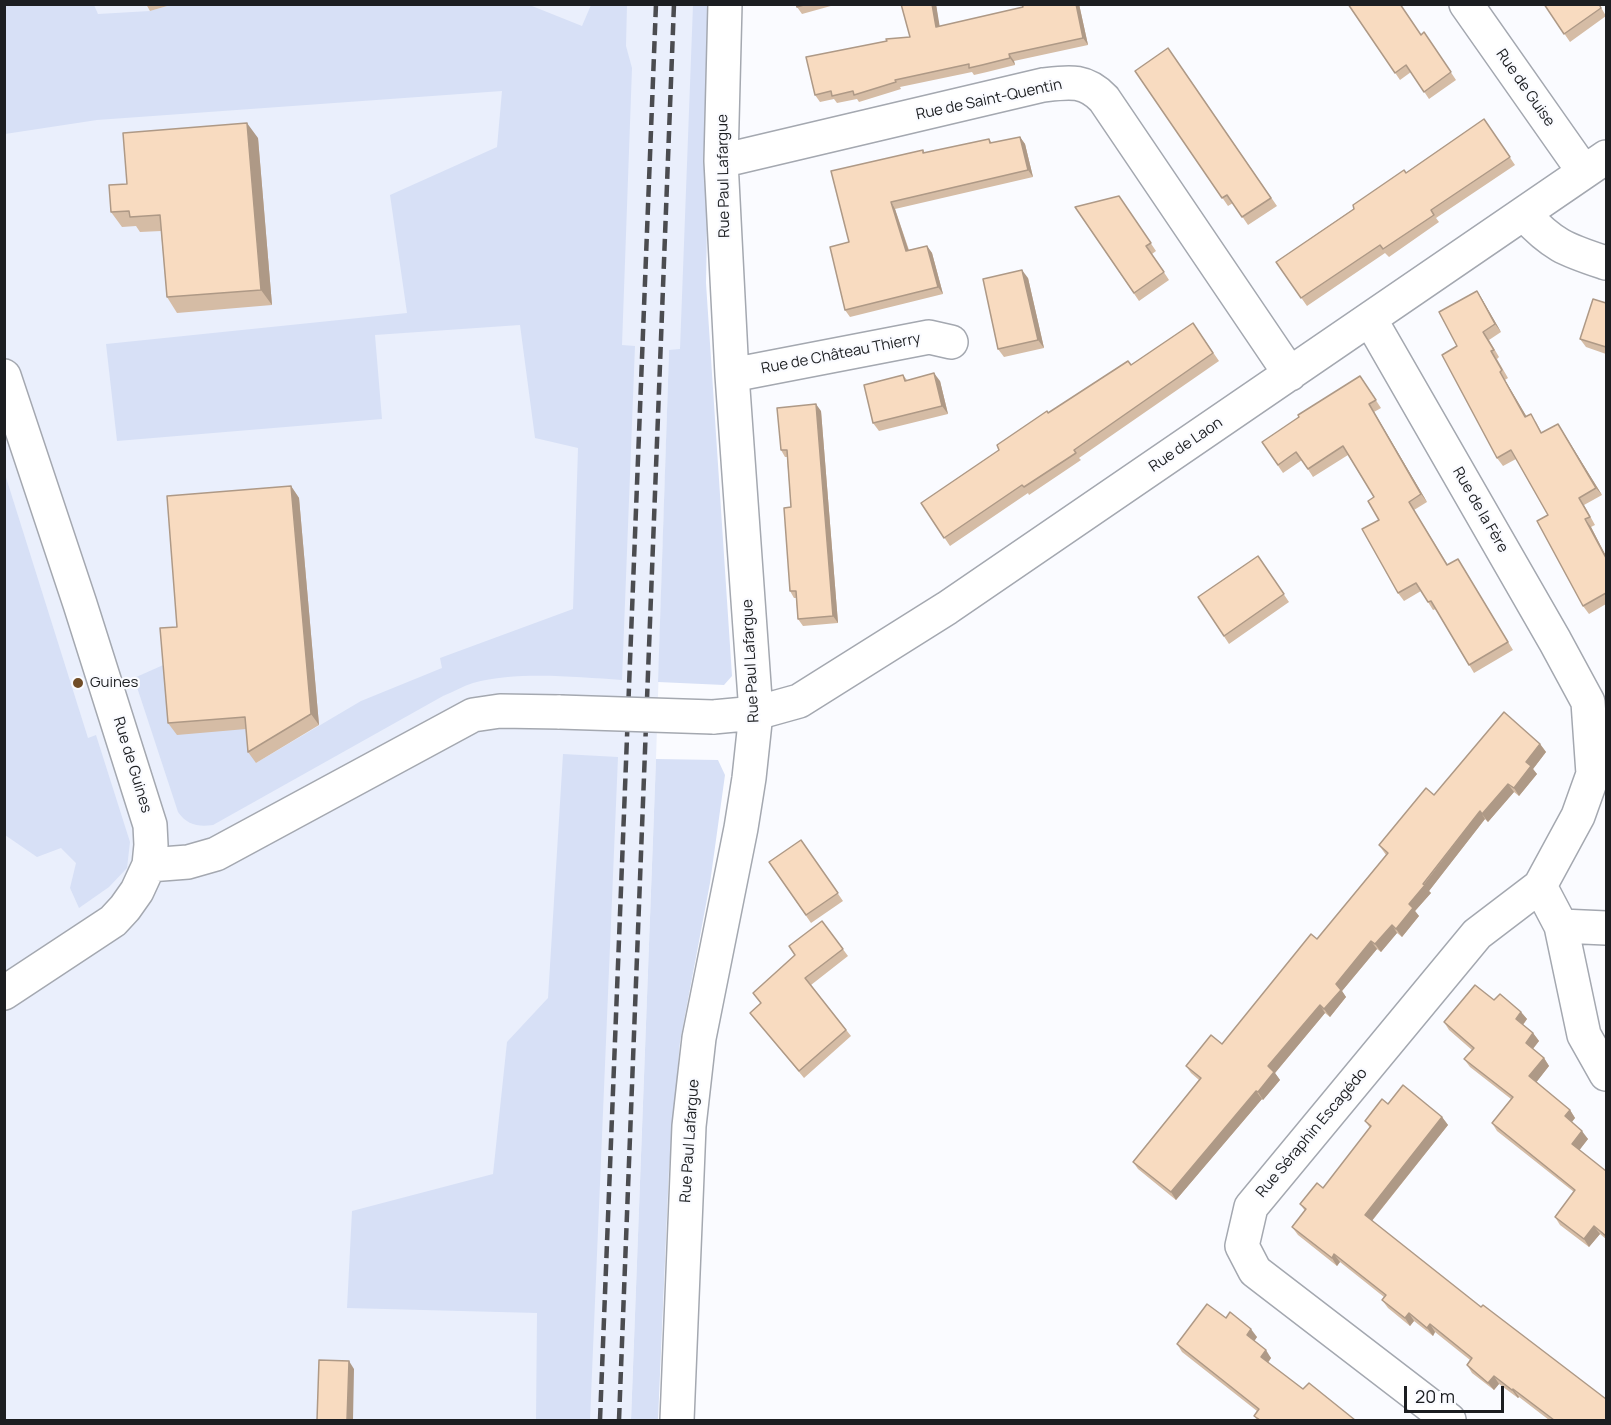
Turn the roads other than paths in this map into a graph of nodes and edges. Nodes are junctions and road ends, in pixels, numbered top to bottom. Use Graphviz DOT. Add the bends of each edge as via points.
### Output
graph roads {
  1 [pos="725,4"];
  2 [pos="1466,4"];
  3 [pos="721,161"];
  4 [pos="1595,165"];
  5 [pos="1524,214"];
  6 [pos="1606,262"];
  7 [pos="1370,319"];
  8 [pos="951,342"];
  9 [pos="1290,374"];
  10 [pos="732,375"];
  11 [pos="4,376"];
  12 [pos="1597,697"];
  13 [pos="756,714"];
  14 [pos="149,865"];
  15 [pos="1540,886"];
  16 [pos="1561,926"];
  17 [pos="1606,928"];
  18 [pos="4,993"];
  19 [pos="1606,1074"];
  20 [pos="677,1420"];
  21 [pos="1449,1420"];
  1 -- 3 [label="street, Rue Paul Lafargue"];
  2 -- 4 [label="street, Rue de Guise"];
  3 -- 9 [label="street, Rue de Saint-Quentin" via="1043,85 1083,84 1104,99"];
  3 -- 10 [label="street, Rue Paul Lafargue"];
  4 -- 5 [label="street, Rue de Laon"];
  5 -- 6 [label="street" via="1543,235 1566,250"];
  5 -- 7 [label="street, Rue de Laon"];
  7 -- 9 [label="street, Rue de Laon"];
  7 -- 12 [label="street, Rue de la Fère" via="1555,641"];
  8 -- 10 [label="street, Rue de Château Thierry" via="929,338"];
  9 -- 13 [label="street, Rue de Laon" via="947,608 799,701"];
  10 -- 13 [label="street, Rue Paul Lafargue"];
  11 -- 14 [label="street, Rue de Guines" via="150,825"];
  12 -- 15 [label="street" via="1593,774 1578,816"];
  13 -- 14 [label="street, Rue de Laon, bridge" via="713,717 500,711 472,715 216,854 188,862"];
  13 -- 20 [label="street, Rue Paul Lafargue" via="741,828 699,1038 690,1115"];
  14 -- 18 [label="street, Rue de Guines" via="126,908 112,921"];
  15 -- 16 [label="street"];
  15 -- 21 [label="street, Rue Séraphin Escagédo" via="1477,934 1273,1179 1251,1207 1242,1246 1255,1271"];
  16 -- 17 [label="street"];
  16 -- 19 [label="street" via="1584,1035"];
}
